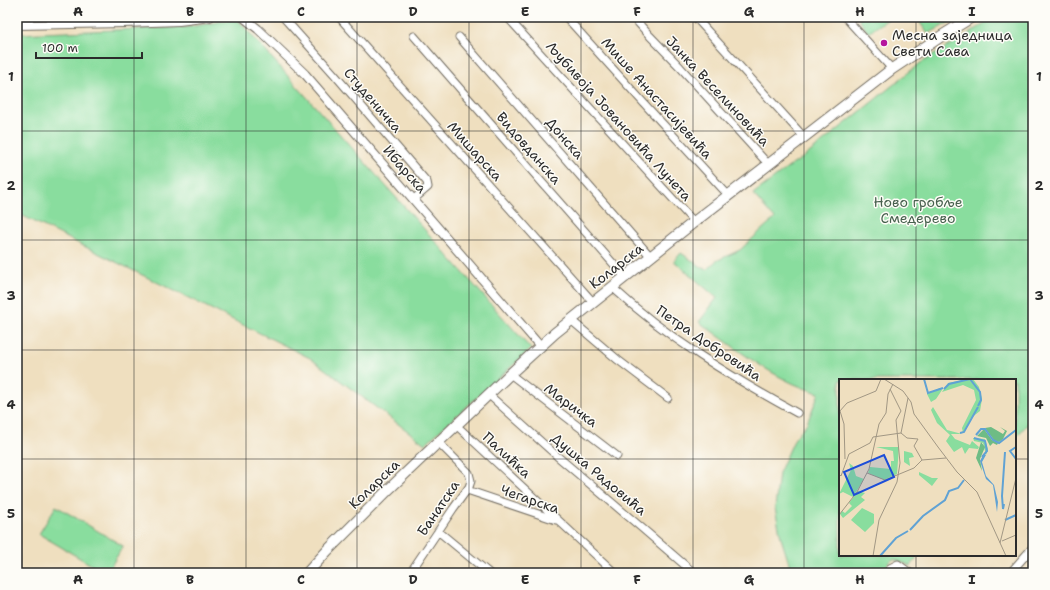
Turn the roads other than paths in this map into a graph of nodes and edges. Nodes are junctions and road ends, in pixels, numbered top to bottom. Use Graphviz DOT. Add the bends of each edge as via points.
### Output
graph roads {
  1 [pos="210,17"];
  2 [pos="243,17"];
  3 [pos="284,17"];
  4 [pos="339,17"];
  5 [pos="566,17"];
  6 [pos="633,17"];
  7 [pos="695,17"];
  8 [pos="845,17"];
  9 [pos="972,17"];
  10 [pos="508,18"];
  11 [pos="166,19"];
  12 [pos="124,20"];
  13 [pos="17,25"];
  14 [pos="414,36"];
  15 [pos="459,37"];
  16 [pos="892,69"];
  17 [pos="804,137"];
  18 [pos="768,165"];
  19 [pos="729,196"];
  20 [pos="414,199"];
  21 [pos="694,222"];
  22 [pos="651,257"];
  23 [pos="625,277"];
  24 [pos="612,287"];
  25 [pos="593,302"];
  26 [pos="571,320"];
  27 [pos="540,346"];
  28 [pos="510,374"];
  29 [pos="488,394"];
  30 [pos="668,398"];
  31 [pos="797,413"];
  32 [pos="456,425"];
  33 [pos="438,442"];
  34 [pos="617,456"];
  35 [pos="467,490"];
  36 [pos="558,521"];
  37 [pos="438,531"];
  38 [pos="1033,547"];
  39 [pos="412,572"];
  40 [pos="307,573"];
  41 [pos="489,573"];
  42 [pos="615,573"];
  43 [pos="694,573"];
  44 [pos="887,573"];
  45 [pos="910,573"];
  46 [pos="1010,573"];
  1 -- 11 [label="street" via="179,21"];
  2 -- 20 [label="street, Ибарска" via="306,74"];
  3 -- 20 [label="street, Студеничка" via="427,182 428,187"];
  4 -- 25 [label="street, Мишарска"];
  5 -- 19 [label="street, Мише Анастасијевића"];
  6 -- 18 [label="street, Јанка Веселиновића"];
  7 -- 17 [label="street"];
  8 -- 16 [label="street"];
  9 -- 16 [label="main road, Коларска"];
  10 -- 21 [label="street, Љубивоја Јовановића Лунета"];
  11 -- 12 [label="street"];
  12 -- 13 [label="street"];
  14 -- 23 [label="street, Видовданска"];
  15 -- 22 [label="street, Донска"];
  16 -- 17 [label="main road, Коларска"];
  17 -- 18 [label="main road, Коларска"];
  18 -- 19 [label="main road, Коларска"];
  19 -- 21 [label="main road, Коларска"];
  20 -- 27 [label="street, Ибарска"];
  21 -- 22 [label="main road, Коларска"];
  22 -- 23 [label="main road, Коларска"];
  23 -- 24 [label="main road, Коларска"];
  24 -- 25 [label="main road, Коларска"];
  24 -- 31 [label="street, Петра Добровића" via="683,344 750,387"];
  25 -- 26 [label="main road, Коларска"];
  26 -- 27 [label="main road, Коларска"];
  26 -- 30 [label="street"];
  27 -- 28 [label="main road, Коларска"];
  28 -- 29 [label="main road, Коларска"];
  28 -- 34 [label="street, Маричка"];
  29 -- 32 [label="main road, Коларска"];
  29 -- 43 [label="street, Душка Радовића"];
  32 -- 33 [label="main road, Коларска"];
  32 -- 36 [label="street, Палићка"];
  33 -- 35 [label="street, Банатска" via="469,473 471,481"];
  33 -- 40 [label="main road, Коларска" via="357,520"];
  35 -- 36 [label="street, Чегарска"];
  35 -- 37 [label="street, Банатска"];
  36 -- 42 [label="street, Чегарска"];
  37 -- 39 [label="street, Банатска"];
  37 -- 41 [label="street"];
  38 -- 46 [label="street"];
  44 -- 45 [label="street" via="898,564"];
}
